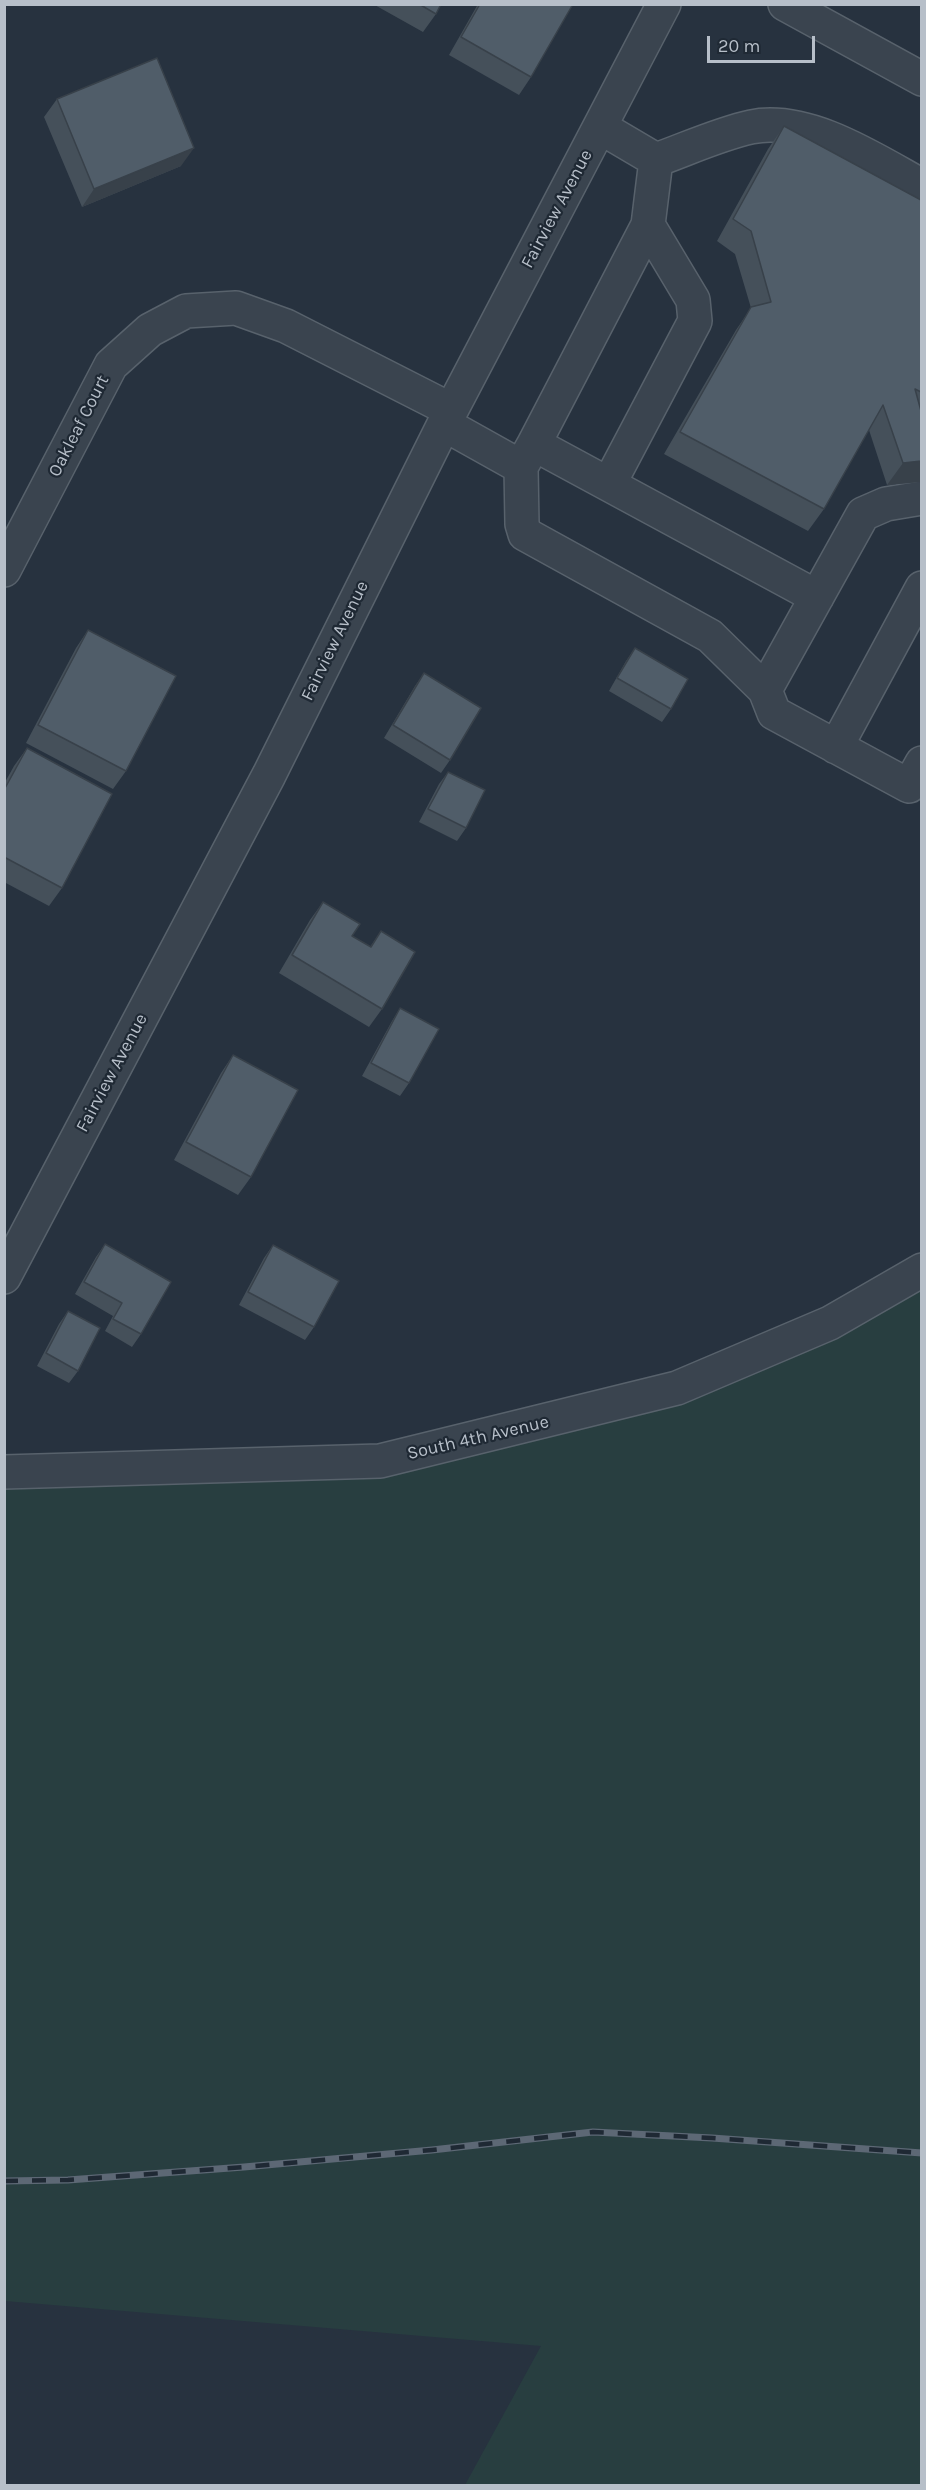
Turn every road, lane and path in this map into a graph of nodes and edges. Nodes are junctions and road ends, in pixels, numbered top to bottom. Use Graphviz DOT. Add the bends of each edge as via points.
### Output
graph roads {
  1 [pos="664,4"];
  2 [pos="785,4"];
  3 [pos="921,79"];
  4 [pos="600,127"];
  5 [pos="656,160"];
  6 [pos="921,186"];
  7 [pos="648,225"];
  8 [pos="447,417"];
  9 [pos="527,455"];
  10 [pos="609,484"];
  11 [pos="921,498"];
  12 [pos="4,570"];
  13 [pos="921,588"];
  14 [pos="817,597"];
  15 [pos="765,690"];
  16 [pos="836,747"];
  17 [pos="921,763"];
  18 [pos="921,1270"];
  19 [pos="4,1277"];
  20 [pos="4,1472"];
  1 -- 4 [label="street, Fairview Avenue"];
  2 -- 3 [label="street"];
  4 -- 5 [label="street"];
  4 -- 8 [label="street, Fairview Avenue"];
  5 -- 6 [label="street" via="753,127 780,126 812,132 858,151"];
  5 -- 7 [label="street"];
  7 -- 9 [label="street"];
  7 -- 10 [label="street" via="693,300 695,321"];
  8 -- 9 [label="street, Oakleaf Court"];
  8 -- 12 [label="street, Oakleaf Court" via="286,326 236,308 186,310 150,330 111,365"];
  8 -- 19 [label="street, Fairview Avenue" via="269,775"];
  9 -- 10 [label="street, Oakleaf Court"];
  9 -- 15 [label="street" via="522,524 525,534 710,636"];
  10 -- 14 [label="street, Oakleaf Court"];
  11 -- 14 [label="street" via="886,504 863,514"];
  13 -- 16 [label="street"];
  14 -- 15 [label="street"];
  15 -- 16 [label="street" via="774,713"];
  16 -- 17 [label="street" via="909,786"];
  18 -- 20 [label="street, South 4th Avenue" via="830,1323 677,1388 380,1461"];
}
